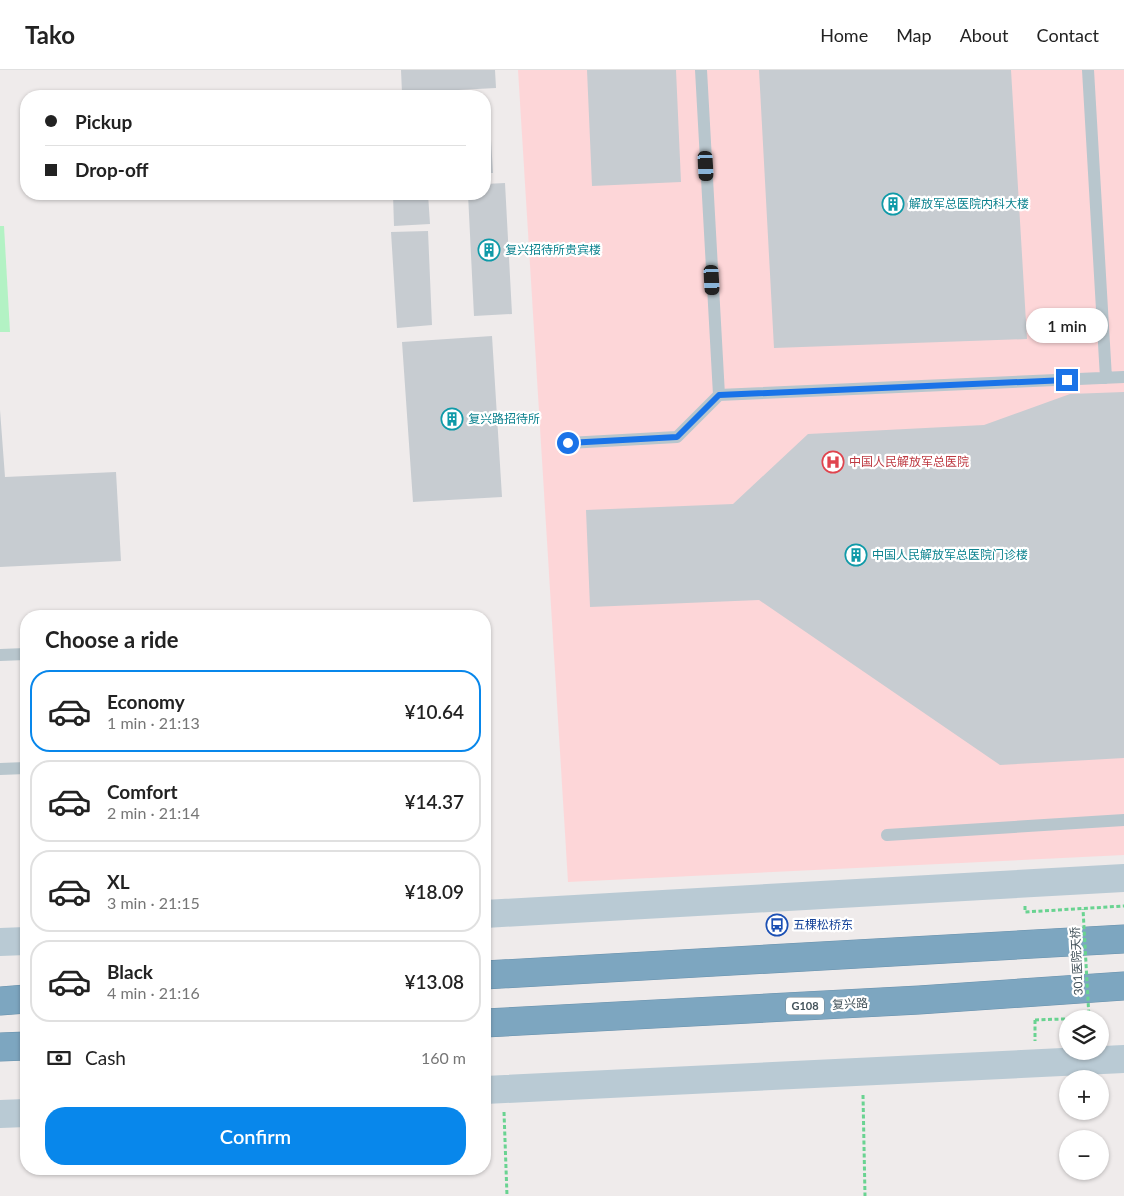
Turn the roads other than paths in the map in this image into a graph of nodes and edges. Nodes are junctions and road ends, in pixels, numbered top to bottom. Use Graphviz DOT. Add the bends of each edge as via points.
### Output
graph roads {
  1 [pos="701,70"];
  2 [pos="1088,70"];
  3 [pos="1124,377"];
  4 [pos="1106,378"];
  5 [pos="719,395"];
  6 [pos="568,443"];
  7 [pos="20,654"];
  8 [pos="0,655"];
  9 [pos="20,768"];
  10 [pos="0,769"];
  11 [pos="1124,820"];
  12 [pos="887,835"];
  13 [pos="1124,878"];
  14 [pos="491,914"];
  15 [pos="1124,939"];
  16 [pos="20,941"];
  17 [pos="0,942"];
  18 [pos="491,975"];
  19 [pos="1124,986"];
  20 [pos="20,999"];
  21 [pos="0,1000"];
  22 [pos="491,1023"];
  23 [pos="20,1046"];
  24 [pos="0,1047"];
  25 [pos="1124,1059"];
  26 [pos="494,1089"];
  27 [pos="20,1113"];
  28 [pos="0,1114"];
  1 -- 5 [label="lane"];
  2 -- 4 [label="lane"];
  3 -- 4 [label="lane"];
  4 -- 5 [label="lane"];
  5 -- 6 [label="lane" via="677,437"];
  7 -- 8 [label="lane"];
  9 -- 10 [label="lane"];
  11 -- 12 [label="lane"];
  13 -- 14 [label="street"];
  15 -- 18 [label="highway"];
  16 -- 17 [label="street"];
  19 -- 22 [label="highway, 复兴路 / G108"];
  20 -- 21 [label="highway"];
  23 -- 24 [label="highway"];
  25 -- 26 [label="street"];
  27 -- 28 [label="street"];
}
